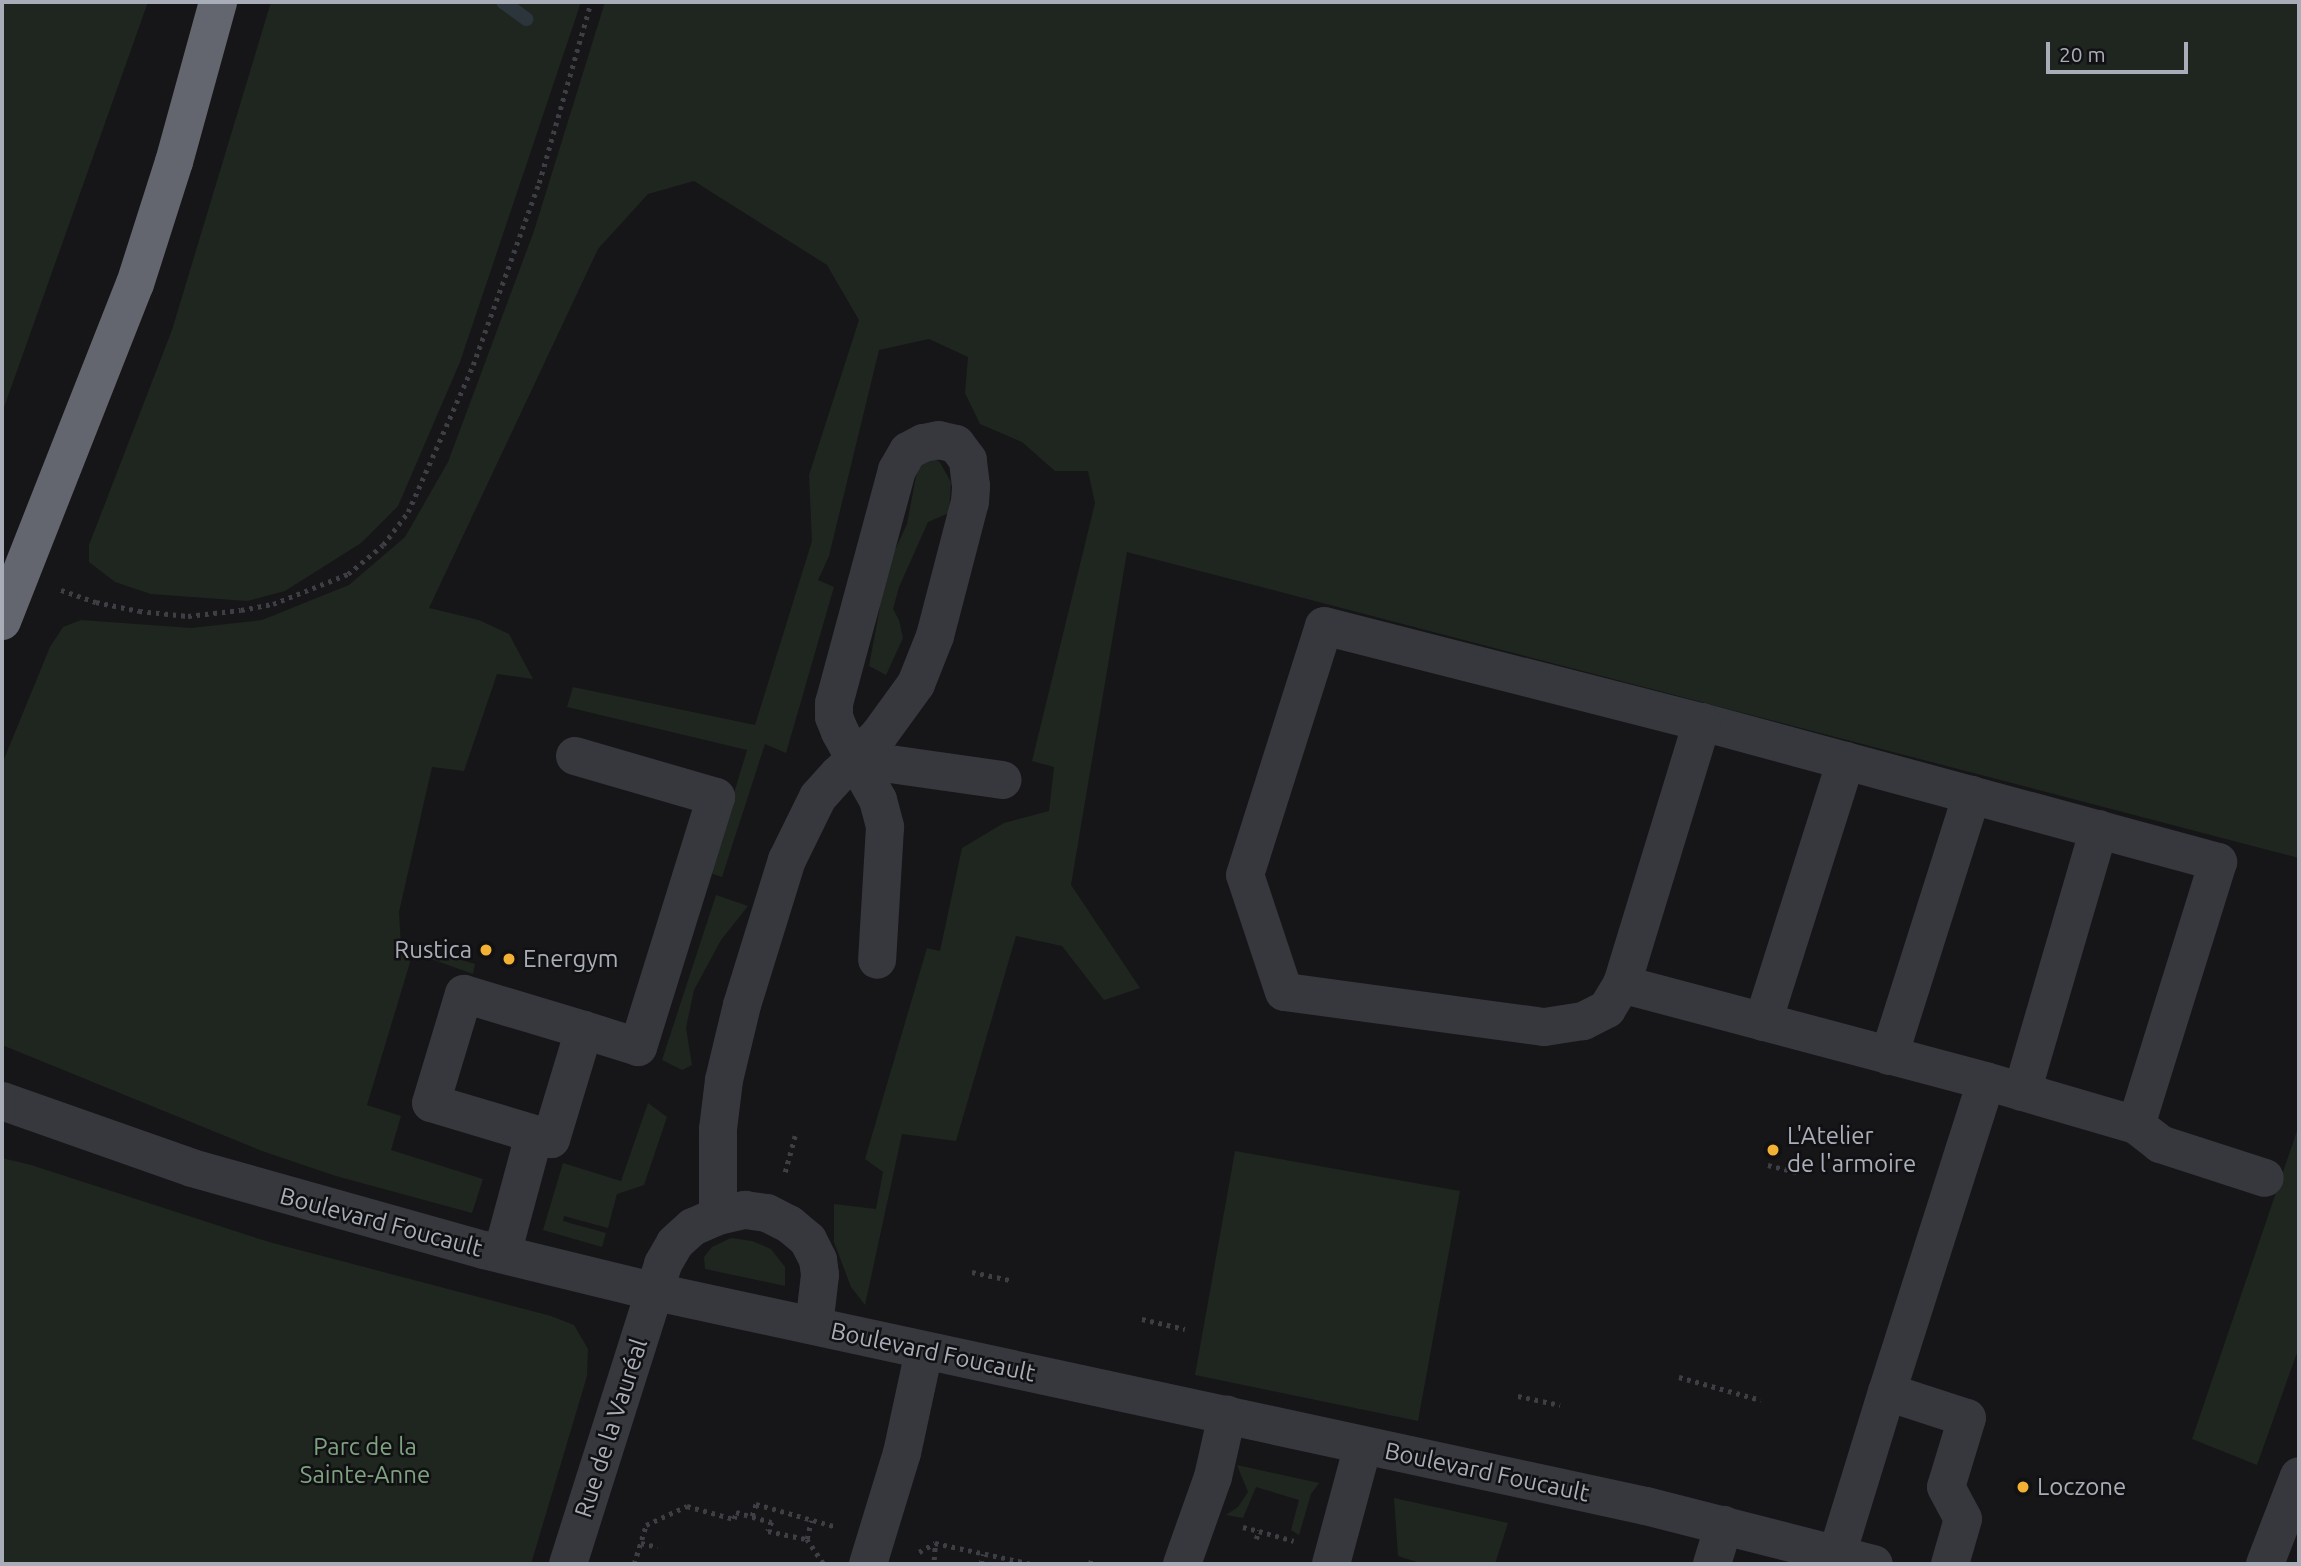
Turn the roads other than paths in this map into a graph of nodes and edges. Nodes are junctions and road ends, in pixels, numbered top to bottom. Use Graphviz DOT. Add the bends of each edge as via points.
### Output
graph roads {
  1 [pos="200,2"];
  2 [pos="218,2"];
  3 [pos="189,102"];
  4 [pos="2,621"];
  5 [pos="1702,722"];
  6 [pos="575,756"];
  7 [pos="855,759"];
  8 [pos="1846,761"];
  9 [pos="1003,780"];
  10 [pos="1972,795"];
  11 [pos="2099,830"];
  12 [pos="877,960"];
  13 [pos="1622,984"];
  14 [pos="583,1017"];
  15 [pos="1763,1022"];
  16 [pos="1889,1056"];
  17 [pos="1986,1081"];
  18 [pos="2022,1092"];
  19 [pos="2,1101"];
  20 [pos="2136,1125"];
  21 [pos="534,1135"];
  22 [pos="2265,1178"];
  23 [pos="718,1216"];
  24 [pos="502,1254"];
  25 [pos="656,1292"];
  26 [pos="814,1326"];
  27 [pos="925,1351"];
  28 [pos="1887,1392"];
  29 [pos="1227,1415"];
  30 [pos="1363,1445"];
  31 [pos="2299,1476"];
  32 [pos="1724,1525"];
  33 [pos="1835,1560"];
  34 [pos="568,1564"];
  35 [pos="868,1564"];
  36 [pos="1182,1564"];
  37 [pos="1331,1564"];
  38 [pos="1712,1564"];
  39 [pos="1874,1564"];
  40 [pos="1950,1564"];
  41 [pos="2265,1564"];
  1 -- 3 [label="highway"];
  2 -- 3 [label="highway"];
  3 -- 4 [label="highway" via="135,284"];
  5 -- 8 [label="street"];
  5 -- 13 [label="street"];
  5 -- 13 [label="street" via="1324,626 1245,875 1284,992 1544,1027 1583,1021 1607,1009"];
  6 -- 14 [label="street" via="716,797 638,1047"];
  7 -- 7 [label="street" via="880,735 916,684 934,636 970,502 968,460 956,444 923,443 908,451 897,470 834,703 834,718"];
  7 -- 9 [label="street"];
  7 -- 12 [label="street" via="878,800 886,827"];
  7 -- 23 [label="street" via="818,797 788,860 742,1005 718,1129"];
  8 -- 10 [label="street"];
  8 -- 15 [label="street"];
  10 -- 11 [label="street"];
  10 -- 16 [label="street"];
  11 -- 18 [label="street"];
  11 -- 20 [label="street" via="2218,862"];
  13 -- 15 [label="street"];
  14 -- 21 [label="street" via="551,1139"];
  14 -- 21 [label="street" via="464,994 431,1103"];
  15 -- 16 [label="street"];
  16 -- 17 [label="street"];
  17 -- 18 [label="street"];
  17 -- 28 [label="street"];
  18 -- 20 [label="street"];
  19 -- 24 [label="street, Boulevard Foucault" via="192,1168"];
  20 -- 22 [label="street" via="2160,1144"];
  21 -- 24 [label="street"];
  23 -- 25 [label="street, Rue de la Vauréal" via="693,1227 675,1243 663,1264"];
  23 -- 26 [label="street, Rue de la Vauréal" via="744,1210 766,1213 808,1240 820,1275"];
  24 -- 25 [label="street, Boulevard Foucault"];
  25 -- 26 [label="street, Boulevard Foucault"];
  25 -- 34 [label="street, Rue de la Vauréal"];
  26 -- 27 [label="street, Boulevard Foucault"];
  27 -- 29 [label="street, Boulevard Foucault"];
  27 -- 35 [label="street" via="902,1453"];
  28 -- 33 [label="street"];
  28 -- 40 [label="street" via="1968,1418 1946,1488 1963,1519"];
  29 -- 30 [label="street, Boulevard Foucault"];
  29 -- 36 [label="street" via="1213,1477"];
  30 -- 32 [label="street, Boulevard Foucault"];
  30 -- 37 [label="street"];
  31 -- 41 [label="street"];
  32 -- 33 [label="street, Boulevard Foucault"];
  32 -- 38 [label="street"];
  33 -- 39 [label="street, Boulevard Foucault"];
}
